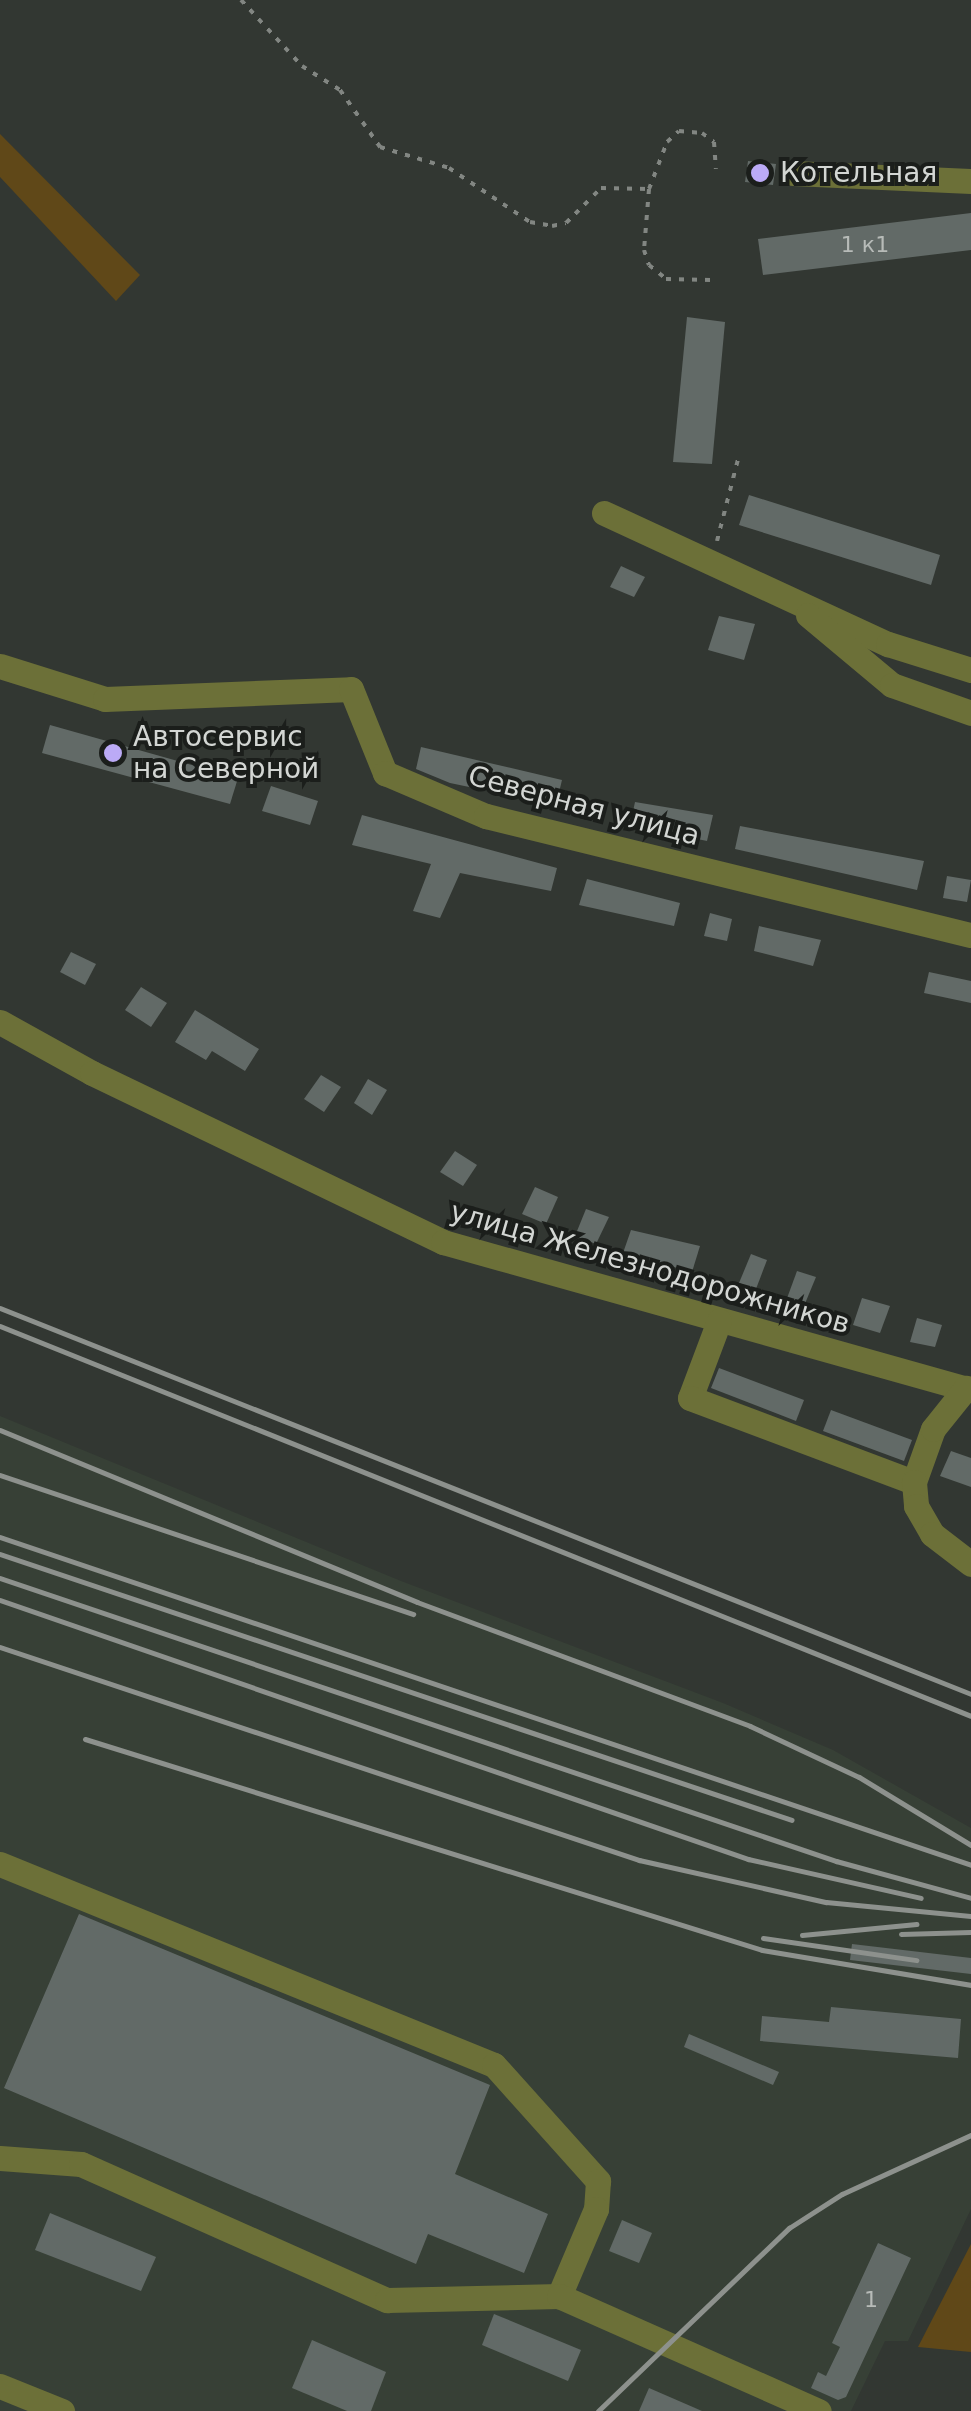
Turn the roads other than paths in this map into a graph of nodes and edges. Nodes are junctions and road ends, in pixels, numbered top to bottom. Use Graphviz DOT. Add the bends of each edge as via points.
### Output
graph roads {
  1 [pos="793,172"];
  2 [pos="971,182"];
  3 [pos="604,512"];
  4 [pos="798,604"];
  5 [pos="0,666"];
  6 [pos="971,670"];
  7 [pos="971,713"];
  8 [pos="971,935"];
  9 [pos="0,1022"];
  10 [pos="719,1321"];
  11 [pos="969,1389"];
  12 [pos="914,1482"];
  13 [pos="971,1564"];
  14 [pos="0,1864"];
  15 [pos="0,2158"];
  16 [pos="559,2296"];
  17 [pos="0,2386"];
  18 [pos="62,2411"];
  19 [pos="819,2411"];
  1 -- 2 [label="street"];
  3 -- 4 [label="street"];
  4 -- 6 [label="street" via="888,644"];
  4 -- 7 [label="street" via="850,656 892,685"];
  5 -- 8 [label="street, Северная улица" via="105,700 351,689 386,772 486,816"];
  9 -- 10 [label="street, улица Железнодорожников" via="410,1228 468,1251"];
  10 -- 11 [label="street, улица Железнодорожников"];
  10 -- 12 [label="street" via="690,1398"];
  11 -- 12 [label="street" via="933,1428"];
  12 -- 13 [label="street" via="916,1506 932,1534"];
  14 -- 16 [label="street" via="494,2064 598,2182 596,2210"];
  15 -- 16 [label="street" via="81,2164 387,2300"];
  16 -- 19 [label="street"];
  17 -- 18 [label="street"];
}
